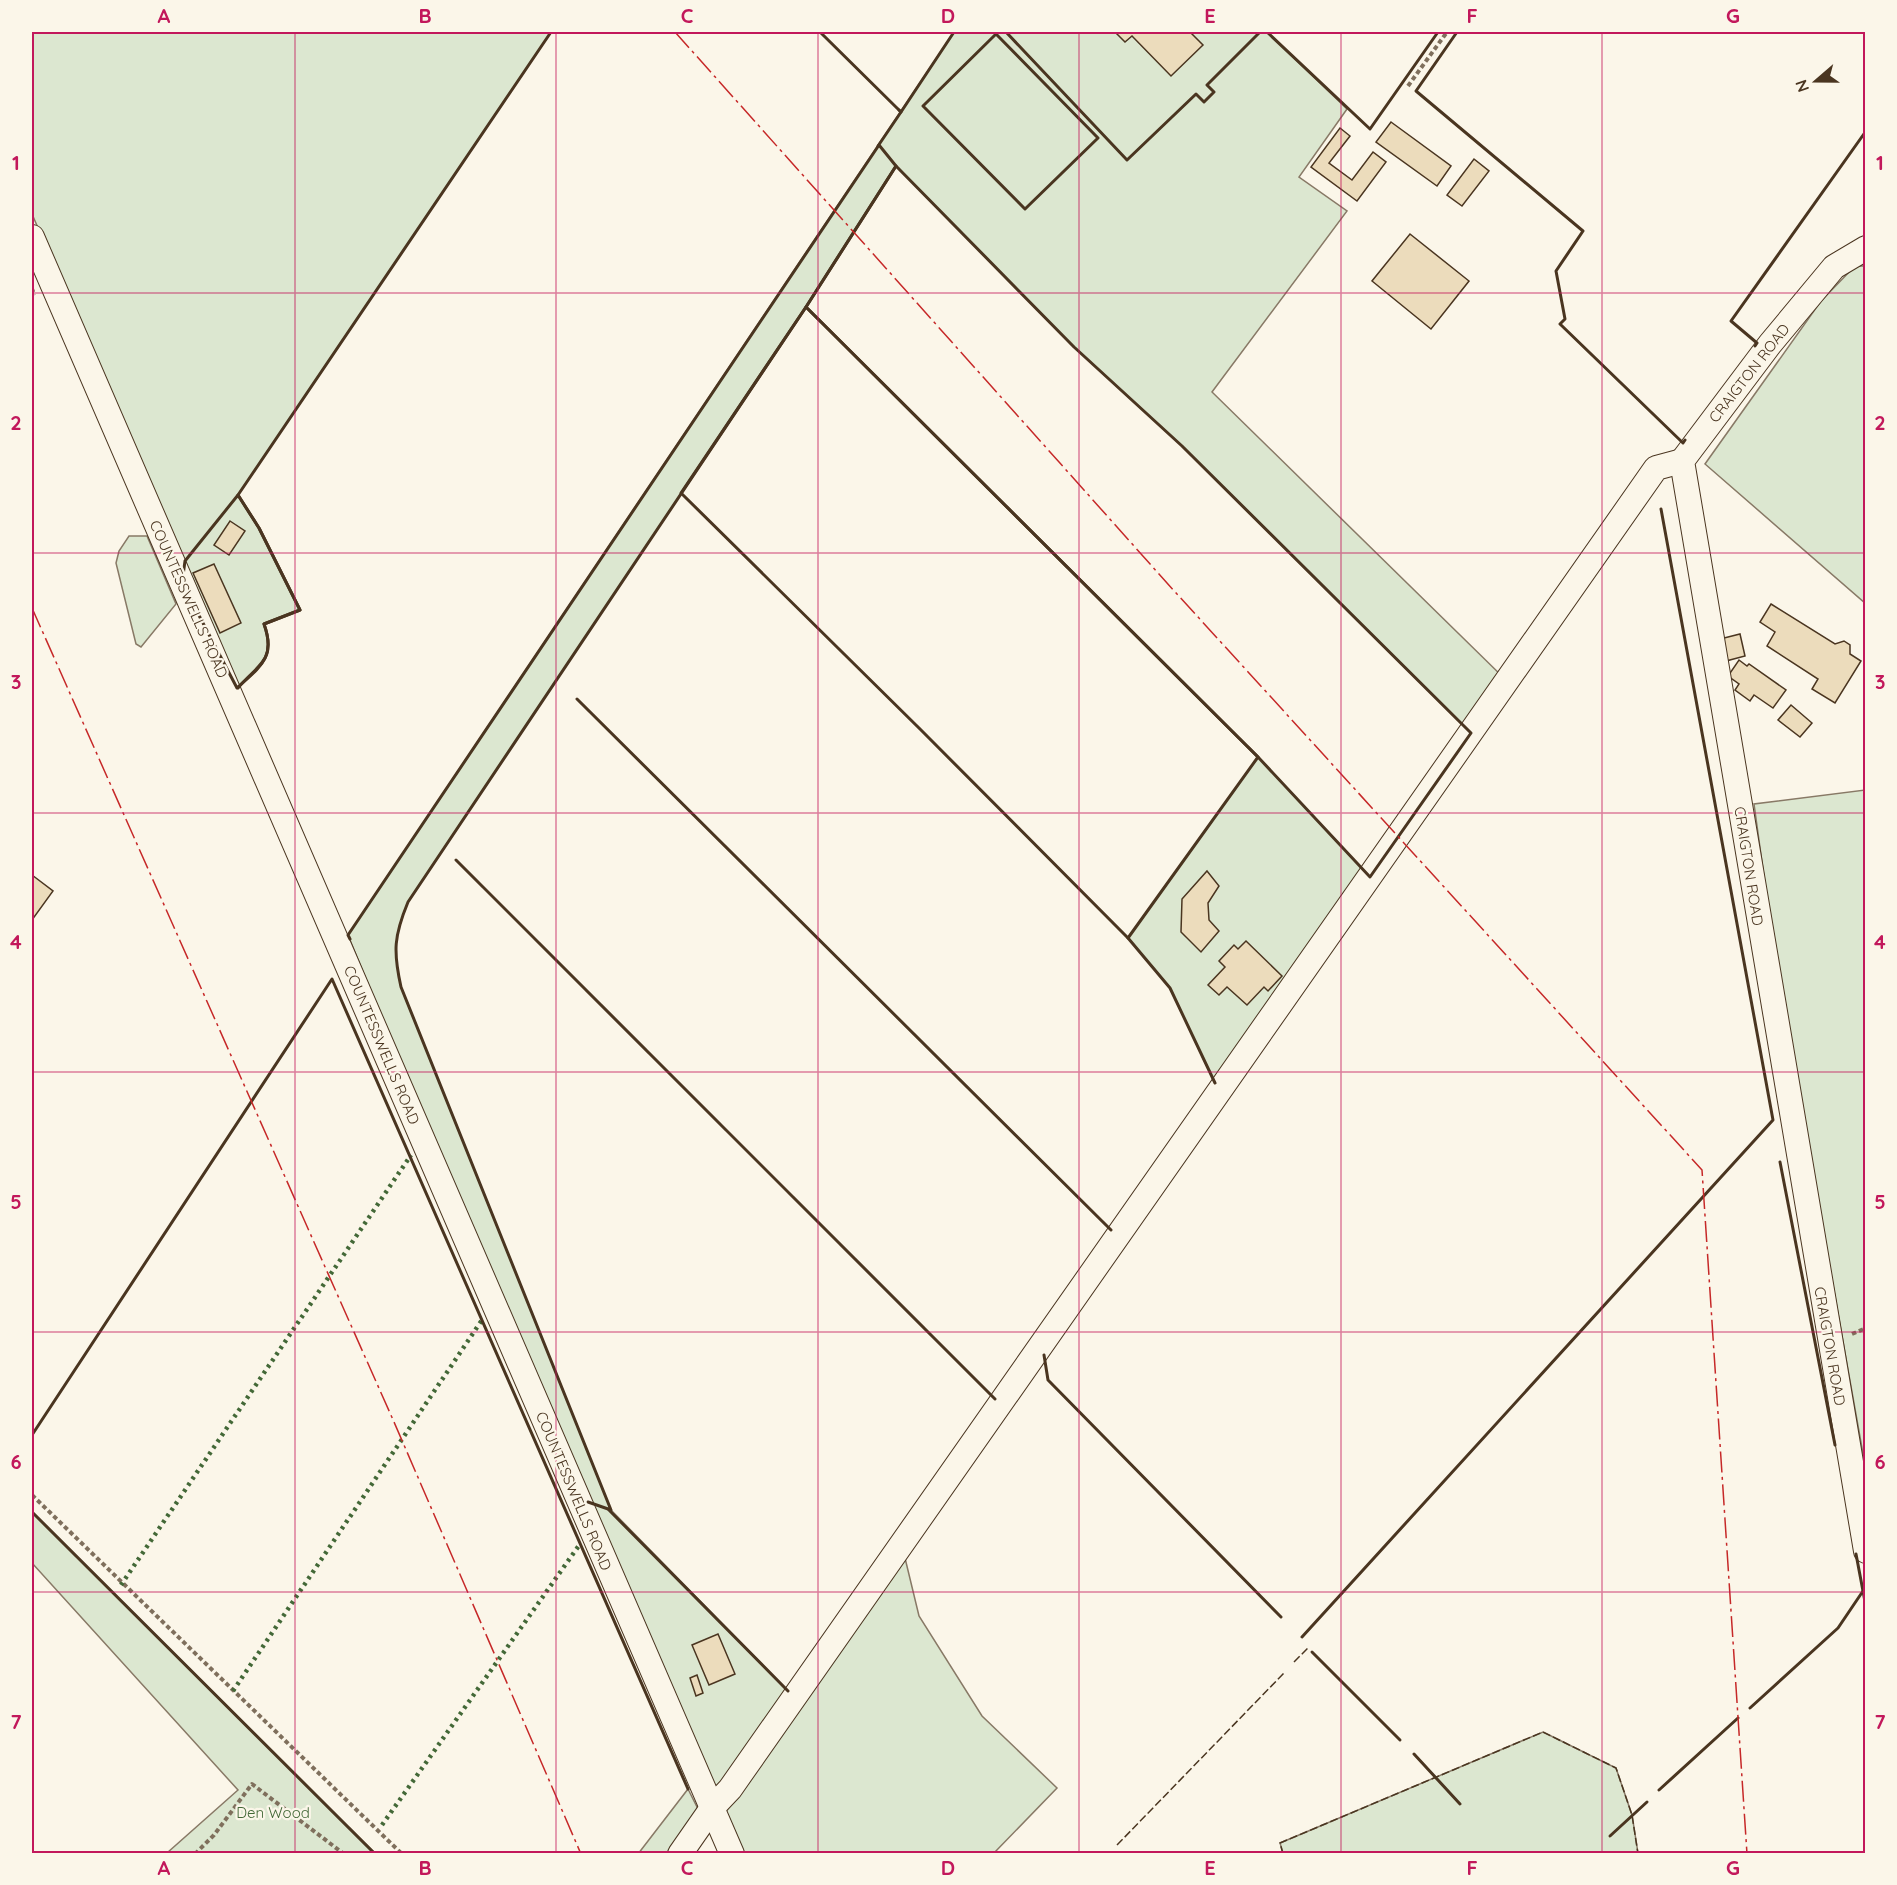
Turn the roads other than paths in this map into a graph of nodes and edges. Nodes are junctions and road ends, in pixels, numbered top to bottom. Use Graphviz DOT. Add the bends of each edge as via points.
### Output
graph roads {
  1 [pos="32,237"];
  2 [pos="1866,248"];
  3 [pos="1682,461"];
  4 [pos="1866,1551"];
  5 [pos="712,1808"];
  6 [pos="680,1854"];
  7 [pos="732,1854"];
  1 -- 5 [label="street, COUNTESSWELLS ROAD"];
  2 -- 3 [label="street, CRAIGTON ROAD" via="1834,267"];
  3 -- 4 [label="street, CRAIGTON ROAD"];
  3 -- 5 [label="street" via="1656,468 730,1789"];
  5 -- 6 [label="street"];
  5 -- 7 [label="street, COUNTESSWELLS ROAD"];
}
